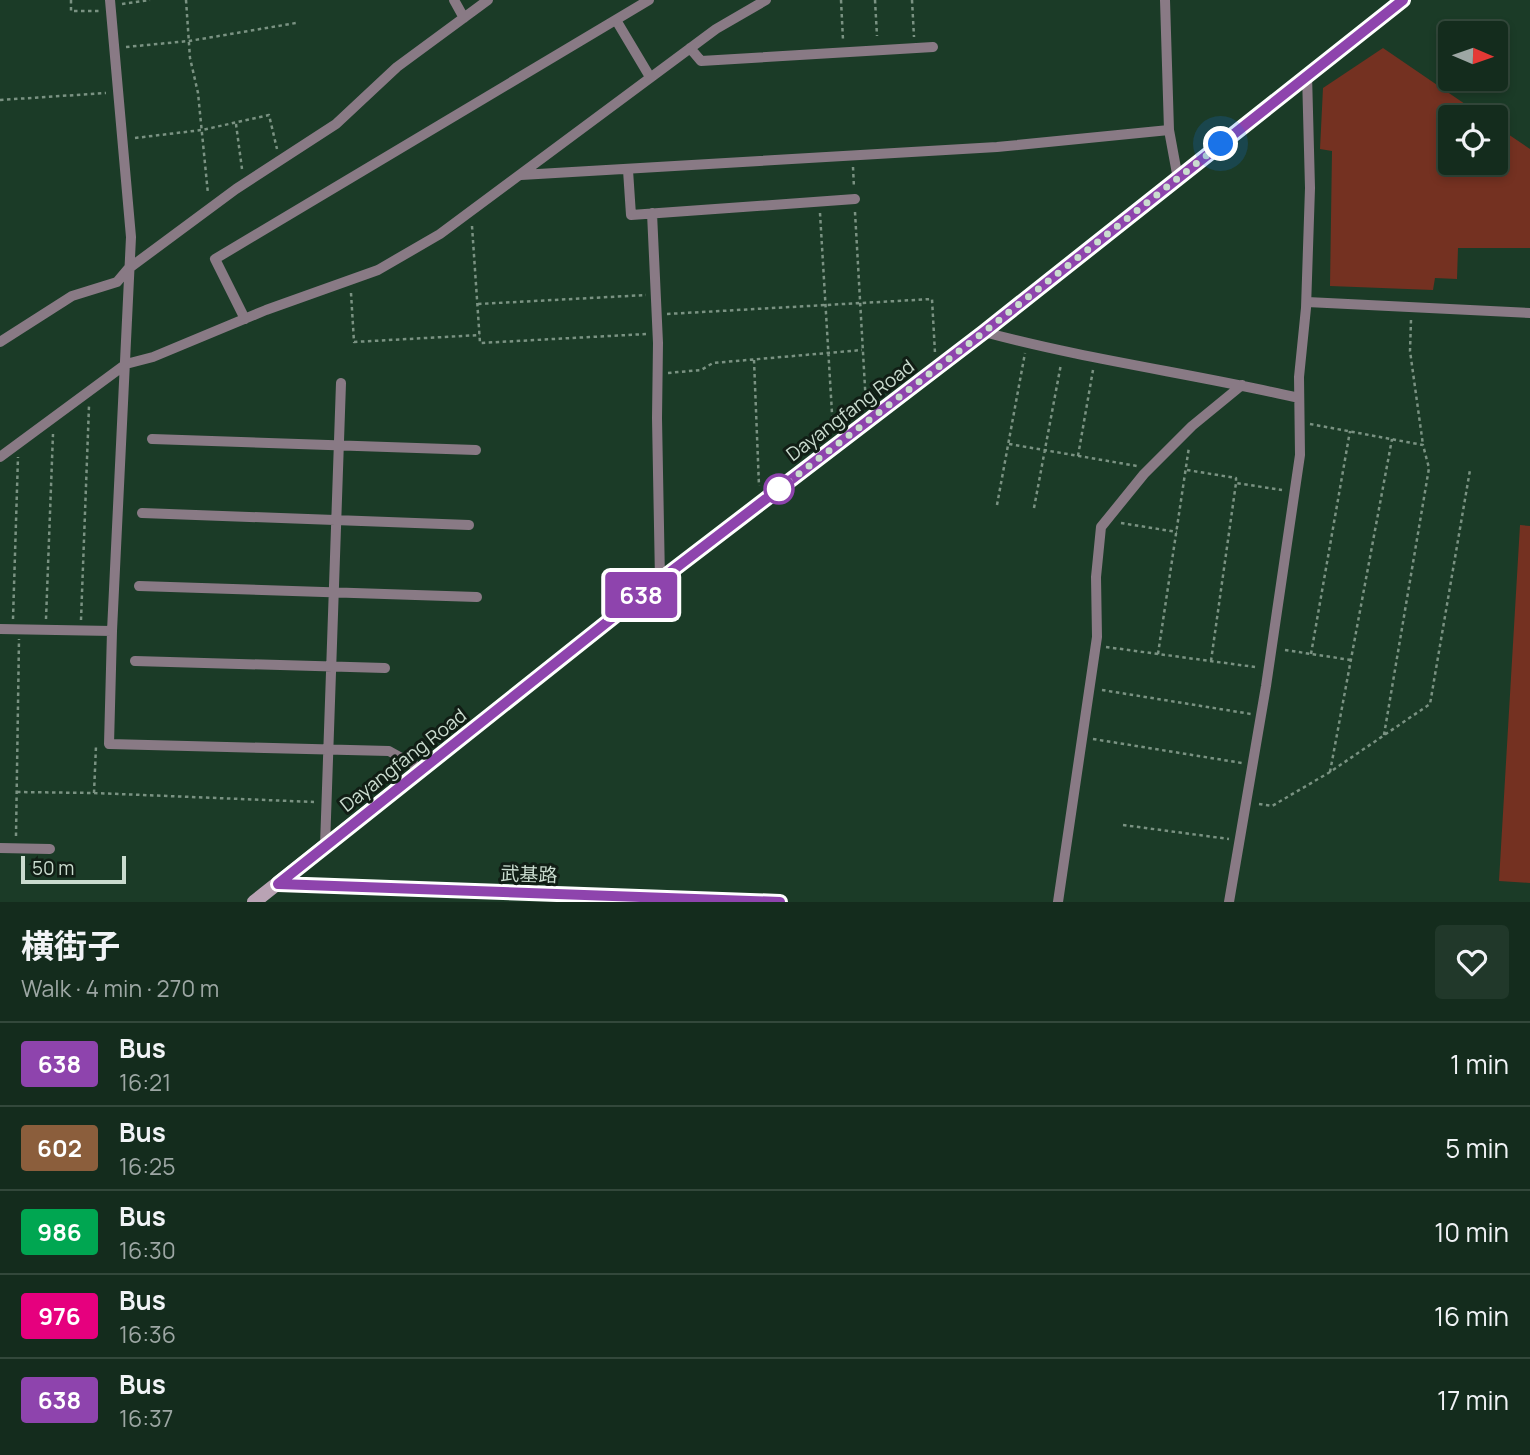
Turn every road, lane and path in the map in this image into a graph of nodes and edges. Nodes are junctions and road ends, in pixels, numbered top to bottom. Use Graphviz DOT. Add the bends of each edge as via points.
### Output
graph roads {
  1 [pos="71,0"];
  2 [pos="150,0"];
  3 [pos="186,0"];
  4 [pos="454,0"];
  5 [pos="488,0"];
  6 [pos="649,0"];
  7 [pos="766,0"];
  8 [pos="841,0"];
  9 [pos="875,0"];
  10 [pos="912,0"];
  11 [pos="1165,0"];
  12 [pos="1403,0"];
  13 [pos="110,5"];
  14 [pos="464,18"];
  15 [pos="616,20"];
  16 [pos="296,23"];
  17 [pos="877,36"];
  18 [pos="914,37"];
  19 [pos="844,40"];
  20 [pos="189,41"];
  21 [pos="933,47"];
  22 [pos="690,48"];
  23 [pos="113,49"];
  24 [pos="1307,74"];
  25 [pos="650,77"];
  26 [pos="117,93"];
  27 [pos="0,100"];
  28 [pos="236,124"];
  29 [pos="202,130"];
  30 [pos="1169,130"];
  31 [pos="121,140"];
  32 [pos="853,155"];
  33 [pos="279,161"];
  34 [pos="628,170"];
  35 [pos="522,175"];
  36 [pos="1178,179"];
  37 [pos="244,183"];
  38 [pos="855,199"];
  39 [pos="819,202"];
  40 [pos="210,208"];
  41 [pos="471,212"];
  42 [pos="652,213"];
  43 [pos="128,269"];
  44 [pos="351,280"];
  45 [pos="656,294"];
  46 [pos="1307,302"];
  47 [pos="860,303"];
  48 [pos="478,304"];
  49 [pos="826,305"];
  50 [pos="1411,307"];
  51 [pos="1530,313"];
  52 [pos="657,315"];
  53 [pos="245,319"];
  54 [pos="984,332"];
  55 [pos="658,333"];
  56 [pos="480,335"];
  57 [pos="0,342"];
  58 [pos="1027,343"];
  59 [pos="863,350"];
  60 [pos="1063,350"];
  61 [pos="829,353"];
  62 [pos="1096,356"];
  63 [pos="754,359"];
  64 [pos="126,364"];
  65 [pos="935,369"];
  66 [pos="658,373"];
  67 [pos="341,383"];
  68 [pos="1242,385"];
  69 [pos="89,393"];
  70 [pos="1300,398"];
  71 [pos="54,418"];
  72 [pos="867,422"];
  73 [pos="1300,422"];
  74 [pos="1192,426"];
  75 [pos="1350,431"];
  76 [pos="152,439"];
  77 [pos="1392,439"];
  78 [pos="19,443"];
  79 [pos="1008,444"];
  80 [pos="339,445"];
  81 [pos="1423,445"];
  82 [pos="834,447"];
  83 [pos="476,450"];
  84 [pos="1045,450"];
  85 [pos="1078,456"];
  86 [pos="0,457"];
  87 [pos="1151,468"];
  88 [pos="1186,470"];
  89 [pos="1470,470"];
  90 [pos="1236,484"];
  91 [pos="1295,492"];
  92 [pos="760,503"];
  93 [pos="997,505"];
  94 [pos="1034,508"];
  95 [pos="142,513"];
  96 [pos="337,520"];
  97 [pos="1106,520"];
  98 [pos="469,525"];
  99 [pos="1177,532"];
  100 [pos="660,580"];
  101 [pos="139,586"];
  102 [pos="334,592"];
  103 [pos="477,597"];
  104 [pos="0,629"];
  105 [pos="16,629"];
  106 [pos="46,630"];
  107 [pos="81,630"];
  108 [pos="112,631"];
  109 [pos="1096,646"];
  110 [pos="1272,648"];
  111 [pos="1158,654"];
  112 [pos="1311,654"];
  113 [pos="1351,660"];
  114 [pos="135,661"];
  115 [pos="1211,661"];
  116 [pos="332,666"];
  117 [pos="385,668"];
  118 [pos="1269,669"];
  119 [pos="1090,688"];
  120 [pos="1261,715"];
  121 [pos="1384,736"];
  122 [pos="1083,737"];
  123 [pos="109,744"];
  124 [pos="329,749"];
  125 [pos="1252,765"];
  126 [pos="421,769"];
  127 [pos="1330,772"];
  128 [pos="17,792"];
  129 [pos="94,793"];
  130 [pos="327,802"];
  131 [pos="1246,802"];
  132 [pos="1123,824"];
  133 [pos="1240,841"];
  134 [pos="325,846"];
  135 [pos="0,848"];
  136 [pos="15,848"];
  137 [pos="50,849"];
  138 [pos="278,884"];
  139 [pos="254,902"];
  140 [pos="780,902"];
  141 [pos="1058,902"];
  142 [pos="1229,902"];
  1 -- 13 [label="path" via="71,11"];
  2 -- 13 [label="path"];
  3 -- 20 [label="path"];
  4 -- 14 [label="street"];
  5 -- 14 [label="street"];
  6 -- 15 [label="street"];
  7 -- 22 [label="street"];
  8 -- 19 [label="path"];
  9 -- 17 [label="path"];
  10 -- 18 [label="path"];
  11 -- 30 [label="street"];
  12 -- 24 [label="main road, Dayangfang Road"];
  13 -- 23 [label="street"];
  14 -- 33 [label="street" via="397,67 336,124"];
  15 -- 25 [label="street"];
  15 -- 53 [label="street" via="215,259"];
  16 -- 20 [label="path"];
  20 -- 23 [label="path"];
  20 -- 29 [label="path"];
  21 -- 22 [label="street" via="701,61"];
  22 -- 25 [label="street"];
  23 -- 26 [label="street"];
  24 -- 36 [label="main road, Dayangfang Road"];
  24 -- 46 [label="street"];
  25 -- 35 [label="street"];
  26 -- 27 [label="path"];
  26 -- 31 [label="street"];
  28 -- 29 [label="path"];
  28 -- 33 [label="path" via="270,115"];
  28 -- 37 [label="path"];
  29 -- 31 [label="path"];
  29 -- 40 [label="path"];
  30 -- 32 [label="street"];
  30 -- 36 [label="street"];
  31 -- 43 [label="street" via="131,237"];
  32 -- 34 [label="street"];
  32 -- 38 [label="path"];
  33 -- 37 [label="street"];
  34 -- 35 [label="street"];
  34 -- 42 [label="street" via="631,215"];
  35 -- 41 [label="street"];
  36 -- 54 [label="main road, Dayangfang Road"];
  37 -- 40 [label="street"];
  38 -- 39 [label="street"];
  38 -- 47 [label="path"];
  39 -- 42 [label="street"];
  39 -- 49 [label="path"];
  40 -- 43 [label="street"];
  41 -- 44 [label="street" via="378,270"];
  41 -- 48 [label="path"];
  42 -- 45 [label="street"];
  43 -- 57 [label="street" via="117,282 72,296"];
  43 -- 64 [label="street"];
  44 -- 53 [label="street"];
  44 -- 56 [label="path" via="354,342"];
  45 -- 48 [label="path"];
  45 -- 52 [label="street"];
  46 -- 50 [label="street"];
  46 -- 70 [label="street"];
  47 -- 49 [label="path"];
  47 -- 59 [label="path"];
  47 -- 65 [label="path" via="932,299"];
  48 -- 56 [label="path"];
  49 -- 52 [label="path"];
  49 -- 61 [label="path"];
  50 -- 51 [label="street"];
  50 -- 81 [label="path" via="1410,351"];
  52 -- 55 [label="street"];
  53 -- 64 [label="street"];
  54 -- 58 [label="street"];
  54 -- 65 [label="main road, Dayangfang Road"];
  55 -- 56 [label="path" via="480,344"];
  55 -- 66 [label="street"];
  58 -- 60 [label="street"];
  58 -- 79 [label="path"];
  59 -- 61 [label="path"];
  59 -- 72 [label="path"];
  60 -- 62 [label="street"];
  60 -- 84 [label="path"];
  61 -- 63 [label="path"];
  61 -- 82 [label="path"];
  62 -- 68 [label="street"];
  62 -- 85 [label="path"];
  63 -- 66 [label="path"];
  63 -- 92 [label="path"];
  64 -- 69 [label="street"];
  64 -- 108 [label="street"];
  65 -- 72 [label="main road, Dayangfang Road"];
  66 -- 100 [label="street"];
  67 -- 80 [label="street"];
  68 -- 70 [label="street"];
  68 -- 74 [label="street"];
  69 -- 71 [label="street"];
  69 -- 107 [label="path"];
  70 -- 73 [label="street"];
  71 -- 78 [label="street"];
  71 -- 106 [label="path"];
  72 -- 82 [label="main road, Dayangfang Road"];
  73 -- 75 [label="path"];
  73 -- 91 [label="street"];
  74 -- 87 [label="street"];
  74 -- 88 [label="path"];
  75 -- 77 [label="path"];
  75 -- 112 [label="path"];
  76 -- 80 [label="street"];
  77 -- 81 [label="path"];
  77 -- 113 [label="path"];
  78 -- 86 [label="street"];
  78 -- 105 [label="path"];
  79 -- 84 [label="path"];
  79 -- 93 [label="path"];
  80 -- 83 [label="street"];
  80 -- 96 [label="street"];
  81 -- 121 [label="path" via="1429,468"];
  82 -- 92 [label="main road, Dayangfang Road"];
  84 -- 85 [label="path"];
  84 -- 94 [label="path"];
  85 -- 87 [label="path"];
  87 -- 97 [label="street"];
  88 -- 90 [label="path" via="1236,478"];
  88 -- 99 [label="path"];
  89 -- 121 [label="path" via="1430,704"];
  90 -- 91 [label="path"];
  90 -- 115 [label="path"];
  91 -- 110 [label="street"];
  92 -- 100 [label="main road, Dayangfang Road"];
  95 -- 96 [label="street"];
  96 -- 98 [label="street"];
  96 -- 102 [label="street"];
  97 -- 99 [label="path"];
  97 -- 109 [label="street" via="1101,527 1096,577"];
  99 -- 111 [label="path"];
  100 -- 126 [label="main road, Dayangfang Road"];
  101 -- 102 [label="street"];
  102 -- 103 [label="street"];
  102 -- 116 [label="street"];
  104 -- 105 [label="street"];
  105 -- 106 [label="street"];
  105 -- 128 [label="path"];
  106 -- 107 [label="street"];
  107 -- 108 [label="street"];
  108 -- 123 [label="street"];
  109 -- 111 [label="path"];
  109 -- 119 [label="street"];
  110 -- 112 [label="path"];
  110 -- 118 [label="street"];
  111 -- 115 [label="path"];
  112 -- 113 [label="path"];
  113 -- 127 [label="path"];
  114 -- 116 [label="street"];
  115 -- 118 [label="path"];
  116 -- 117 [label="street"];
  116 -- 124 [label="street"];
  118 -- 120 [label="street"];
  119 -- 120 [label="path"];
  119 -- 122 [label="street"];
  120 -- 125 [label="street"];
  121 -- 127 [label="path"];
  122 -- 125 [label="path"];
  122 -- 141 [label="street"];
  123 -- 124 [label="street"];
  123 -- 129 [label="path" via="96,745"];
  124 -- 126 [label="street" via="389,751"];
  124 -- 130 [label="street"];
  125 -- 131 [label="street"];
  126 -- 134 [label="main road, Dayangfang Road"];
  127 -- 131 [label="path" via="1272,806"];
  128 -- 129 [label="path"];
  128 -- 136 [label="path"];
  129 -- 130 [label="path"];
  130 -- 134 [label="street"];
  131 -- 133 [label="street"];
  132 -- 133 [label="path"];
  133 -- 142 [label="street"];
  134 -- 138 [label="main road, Dayangfang Road"];
  135 -- 136 [label="street"];
  136 -- 137 [label="street"];
  138 -- 139 [label="main road, Dayangfang Road"];
  138 -- 140 [label="main road, 武基路"];
}
